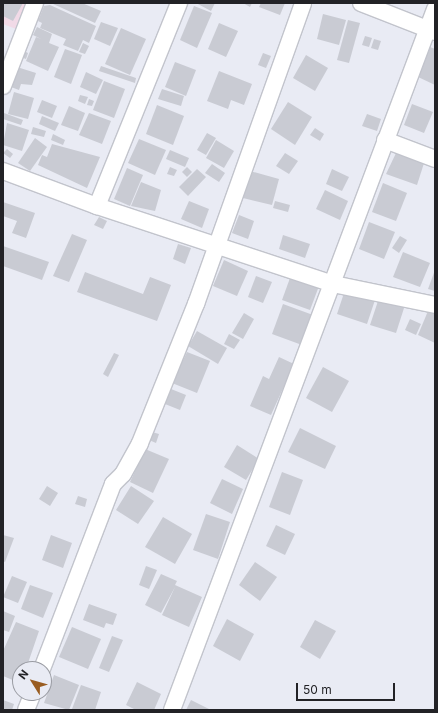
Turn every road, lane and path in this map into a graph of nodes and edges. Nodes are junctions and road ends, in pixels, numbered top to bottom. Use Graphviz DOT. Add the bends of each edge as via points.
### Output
graph roads {
  1 [pos="35,3"];
  2 [pos="179,3"];
  3 [pos="303,3"];
  4 [pos="361,3"];
  5 [pos="435,9"];
  6 [pos="431,31"];
  7 [pos="3,86"];
  8 [pos="385,140"];
  9 [pos="435,159"];
  10 [pos="3,171"];
  11 [pos="97,206"];
  12 [pos="214,245"];
  13 [pos="333,284"];
  14 [pos="435,305"];
  15 [pos="45,661"];
  16 [pos="172,710"];
  1 -- 7 [label="street"];
  2 -- 11 [label="street"];
  3 -- 12 [label="street"];
  4 -- 6 [label="street"];
  5 -- 6 [label="street"];
  6 -- 8 [label="street"];
  8 -- 9 [label="street"];
  8 -- 13 [label="street"];
  10 -- 11 [label="street"];
  11 -- 12 [label="street"];
  12 -- 13 [label="street"];
  12 -- 15 [label="street" via="196,304 146,429 123,474 113,484"];
  13 -- 14 [label="street"];
  13 -- 16 [label="street"];
}
